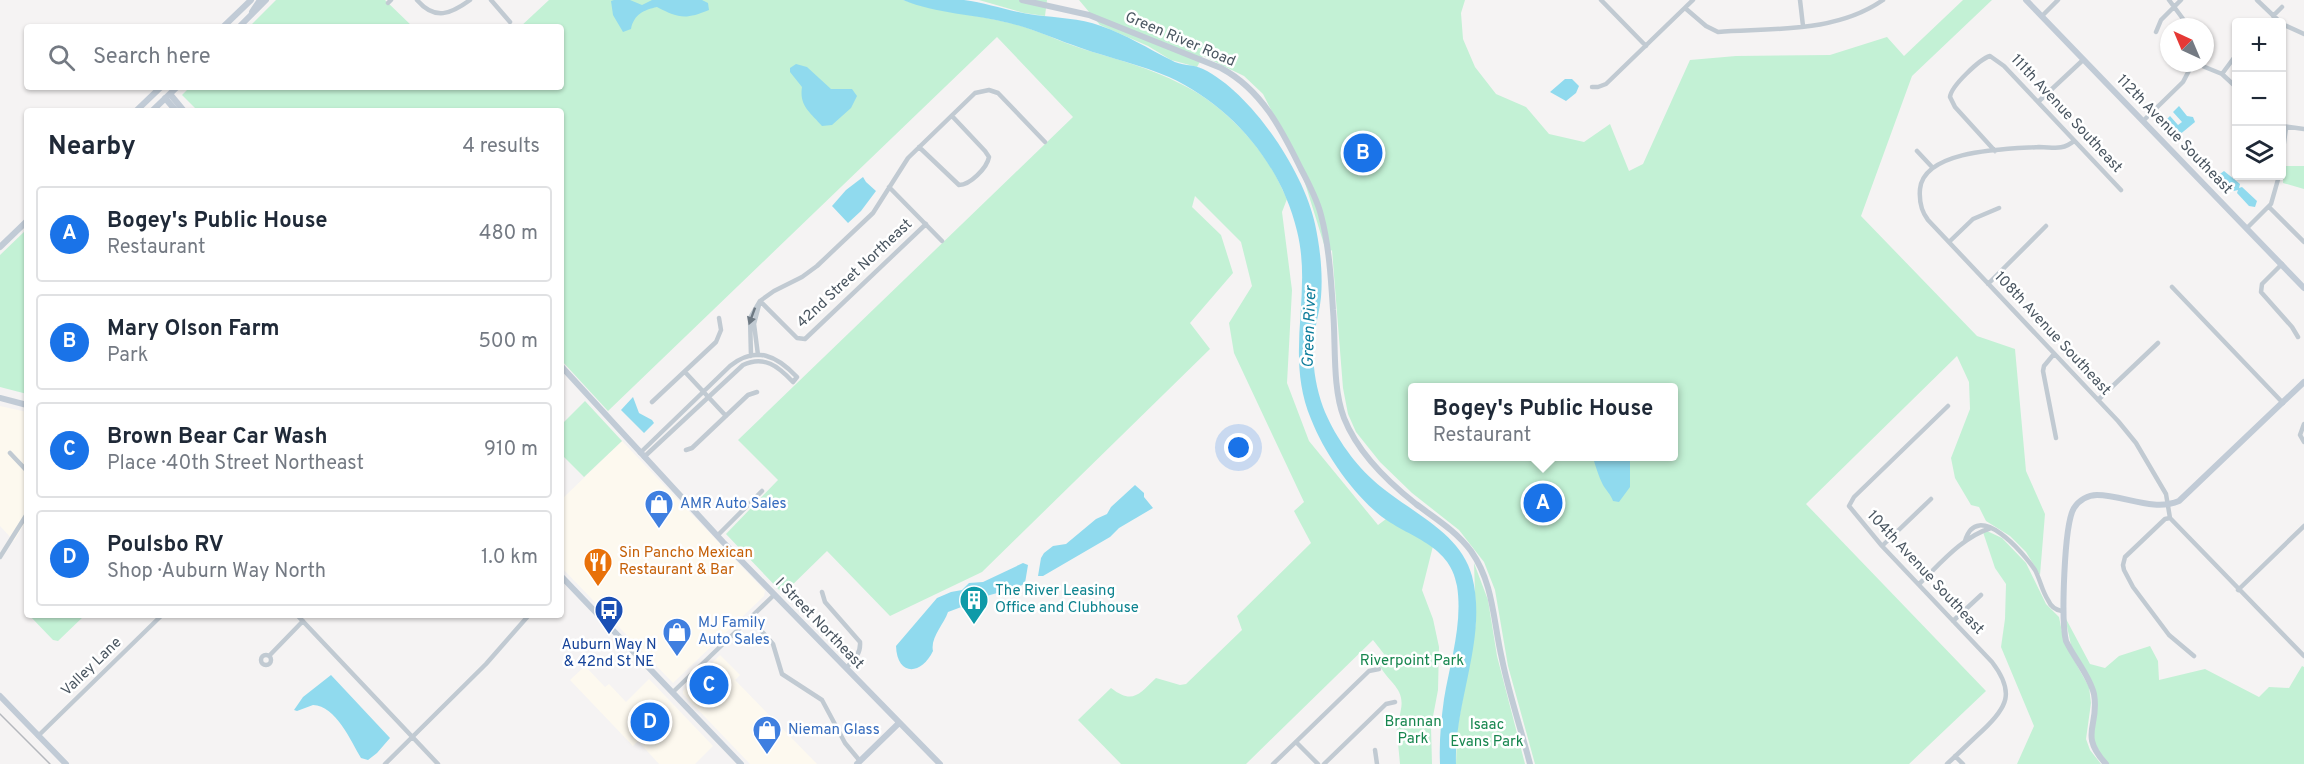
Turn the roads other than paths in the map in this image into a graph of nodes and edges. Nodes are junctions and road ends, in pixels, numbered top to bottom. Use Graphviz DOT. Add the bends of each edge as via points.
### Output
graph roads {
  1 [pos="252,0"];
  2 [pos="260,0"];
  3 [pos="266,0"];
  4 [pos="417,0"];
  5 [pos="470,0"];
  6 [pos="490,0"];
  7 [pos="1022,0"];
  8 [pos="1601,0"];
  9 [pos="1693,0"];
  10 [pos="1800,0"];
  11 [pos="1883,0"];
  12 [pos="2026,0"];
  13 [pos="2058,0"];
  14 [pos="2169,0"];
  15 [pos="2181,0"];
  16 [pos="2257,0"];
  17 [pos="2174,5"];
  18 [pos="2282,7"];
  19 [pos="1685,8"];
  20 [pos="250,15"];
  21 [pos="2042,16"];
  22 [pos="2273,16"];
  23 [pos="233,17"];
  24 [pos="2183,18"];
  25 [pos="2275,18"];
  26 [pos="510,22"];
  27 [pos="226,24"];
  28 [pos="231,24"];
  29 [pos="241,24"];
  30 [pos="2286,25"];
  31 [pos="1803,26"];
  32 [pos="2156,32"];
  33 [pos="2304,34"];
  34 [pos="1646,46"];
  35 [pos="2083,60"];
  36 [pos="2232,60"];
  37 [pos="2214,71"];
  38 [pos="2189,72"];
  39 [pos="2222,74"];
  40 [pos="2232,83"];
  41 [pos="1592,87"];
  42 [pos="158,90"];
  43 [pos="168,93"];
  44 [pos="2038,102"];
  45 [pos="140,108"];
  46 [pos="140,108"];
  47 [pos="155,108"];
  48 [pos="175,108"];
  49 [pos="181,108"];
  50 [pos="952,116"];
  51 [pos="2144,120"];
  52 [pos="2286,127"];
  53 [pos="2304,129"];
  54 [pos="2074,141"];
  55 [pos="1044,142"];
  56 [pos="920,147"];
  57 [pos="1917,151"];
  58 [pos="1995,151"];
  59 [pos="1932,167"];
  60 [pos="2278,180"];
  61 [pos="890,187"];
  62 [pos="2121,190"];
  63 [pos="2269,207"];
  64 [pos="1999,208"];
  65 [pos="24,224"];
  66 [pos="926,224"];
  67 [pos="2046,226"];
  68 [pos="2247,228"];
  69 [pos="942,241"];
  70 [pos="1949,242"];
  71 [pos="2304,242"];
  72 [pos="0,247"];
  73 [pos="2282,264"];
  74 [pos="1988,284"];
  75 [pos="2172,287"];
  76 [pos="2304,288"];
  77 [pos="760,301"];
  78 [pos="719,318"];
  79 [pos="2298,337"];
  80 [pos="2158,343"];
  81 [pos="2055,354"];
  82 [pos="754,358"];
  83 [pos="564,369"];
  84 [pos="685,372"];
  85 [pos="2304,382"];
  86 [pos="703,392"];
  87 [pos="757,392"];
  88 [pos="708,396"];
  89 [pos="0,398"];
  90 [pos="2098,400"];
  91 [pos="652,402"];
  92 [pos="2283,403"];
  93 [pos="24,404"];
  94 [pos="1948,406"];
  95 [pos="726,416"];
  96 [pos="2304,424"];
  97 [pos="2056,438"];
  98 [pos="2304,442"];
  99 [pos="686,450"];
  100 [pos="10,453"];
  101 [pos="642,455"];
  102 [pos="24,468"];
  103 [pos="762,491"];
  104 [pos="1931,499"];
  105 [pos="2168,504"];
  106 [pos="2170,518"];
  107 [pos="24,519"];
  108 [pos="2304,526"];
  109 [pos="717,536"];
  110 [pos="1882,546"];
  111 [pos="0,557"];
  112 [pos="564,581"];
  113 [pos="1918,584"];
  114 [pos="2238,590"];
  115 [pos="822,592"];
  116 [pos="774,595"];
  117 [pos="1981,595"];
  118 [pos="2062,611"];
  119 [pos="159,618"];
  120 [pos="300,618"];
  121 [pos="526,618"];
  122 [pos="750,618"];
  123 [pos="303,621"];
  124 [pos="1953,621"];
  125 [pos="269,656"];
  126 [pos="2194,656"];
  127 [pos="2304,657"];
  128 [pos="846,668"];
  129 [pos="1379,669"];
  130 [pos="673,692"];
  131 [pos="0,696"];
  132 [pos="1395,702"];
  133 [pos="899,723"];
  134 [pos="39,736"];
  135 [pos="412,737"];
  136 [pos="1296,742"];
  137 [pos="1375,750"];
  138 [pos="1955,756"];
  139 [pos="858,762"];
  140 [pos="66,764"];
  141 [pos="385,764"];
  142 [pos="438,764"];
  143 [pos="741,764"];
  144 [pos="940,764"];
  145 [pos="1274,764"];
  146 [pos="1318,764"];
  147 [pos="1324,764"];
  148 [pos="1377,764"];
  149 [pos="1530,764"];
  150 [pos="1947,764"];
  151 [pos="1963,764"];
  152 [pos="2106,764"];
  1 -- 23 [label="street"];
  2 -- 20 [label="street"];
  3 -- 20 [label="street"];
  4 -- 5 [label="street" via="428,10 440,13 455,10"];
  6 -- 26 [label="street"];
  7 -- 149 [label="street, Green River Road" via="1105,20 1221,68 1241,80 1273,115 1321,213 1343,416 1376,466 1403,493 1451,529 1479,565 1490,592 1503,668"];
  8 -- 34 [label="street"];
  9 -- 19 [label="street"];
  10 -- 31 [label="street"];
  11 -- 31 [label="street" via="1839,21"];
  12 -- 21 [label="street, 112th Avenue Southeast"];
  13 -- 21 [label="street"];
  14 -- 17 [label="street"];
  15 -- 17 [label="street"];
  16 -- 22 [label="street"];
  17 -- 24 [label="street"];
  17 -- 32 [label="street"];
  18 -- 22 [label="street"];
  19 -- 31 [label="street" via="1718,32"];
  19 -- 34 [label="street"];
  20 -- 29 [label="street"];
  21 -- 35 [label="street, 112th Avenue Southeast"];
  22 -- 25 [label="street"];
  23 -- 27 [label="street"];
  23 -- 28 [label="street"];
  30 -- 33 [label="street"];
  34 -- 41 [label="street" via="1606,84"];
  35 -- 44 [label="street"];
  35 -- 51 [label="street, 112th Avenue Southeast"];
  36 -- 39 [label="street"];
  37 -- 39 [label="street"];
  38 -- 51 [label="street"];
  39 -- 40 [label="street"];
  42 -- 45 [label="street"];
  43 -- 46 [label="street"];
  43 -- 47 [label="street"];
  43 -- 48 [label="street"];
  43 -- 49 [label="street"];
  44 -- 54 [label="street, 111th Avenue Southeast"];
  44 -- 58 [label="street, 111th Avenue Southeast" via="1993,56 1982,60 1953,88 1950,97 1955,107"];
  50 -- 55 [label="street" via="975,93 998,93"];
  50 -- 56 [label="street"];
  50 -- 56 [label="street" via="985,151 988,164 964,185 954,183"];
  51 -- 68 [label="street, 112th Avenue Southeast"];
  52 -- 53 [label="street"];
  54 -- 58 [label="street" via="2063,148"];
  54 -- 62 [label="street, 111th Avenue Southeast"];
  56 -- 61 [label="street" via="902,165"];
  57 -- 59 [label="street"];
  58 -- 59 [label="street" via="1952,158"];
  59 -- 70 [label="street, 108th Avenue Southeast" via="1921,182 1920,200 1923,213"];
  60 -- 63 [label="street"];
  61 -- 66 [label="street"];
  61 -- 77 [label="street" via="873,213 817,266"];
  63 -- 68 [label="street"];
  63 -- 71 [label="street"];
  64 -- 70 [label="street" via="1973,219"];
  65 -- 72 [label="street"];
  66 -- 69 [label="street"];
  66 -- 77 [label="street, 42nd Street Northeast" via="809,337 799,339"];
  67 -- 74 [label="street"];
  68 -- 73 [label="street, 112th Avenue Southeast"];
  70 -- 74 [label="street, 108th Avenue Southeast"];
  73 -- 76 [label="street, 112th Avenue Southeast"];
  73 -- 79 [label="street" via="2261,288 2263,296"];
  74 -- 81 [label="street, 108th Avenue Southeast"];
  75 -- 92 [label="street"];
  77 -- 82 [label="street" via="754,321"];
  78 -- 84 [label="street" via="719,338"];
  80 -- 90 [label="street"];
  81 -- 90 [label="street, 108th Avenue Southeast"];
  81 -- 97 [label="street" via="2043,371"];
  82 -- 82 [label="street" via="778,367 793,381 797,378 775,358"];
  82 -- 86 [label="street" via="734,363"];
  82 -- 88 [label="street"];
  83 -- 101 [label="street, I Street Northeast"];
  84 -- 86 [label="street"];
  84 -- 91 [label="street"];
  85 -- 92 [label="street"];
  86 -- 88 [label="street"];
  86 -- 101 [label="street"];
  87 -- 95 [label="street" via="748,395"];
  88 -- 95 [label="street"];
  88 -- 101 [label="street"];
  89 -- 93 [label="street"];
  90 -- 105 [label="street, 108th Avenue Southeast" via="2136,443"];
  92 -- 105 [label="street" via="2187,495"];
  94 -- 110 [label="street, 104th Avenue Southeast" via="1854,497 1849,508"];
  95 -- 99 [label="street"];
  96 -- 98 [label="street" via="2300,431"];
  100 -- 102 [label="street"];
  101 -- 109 [label="street, I Street Northeast"];
  103 -- 109 [label="street"];
  104 -- 110 [label="street"];
  105 -- 106 [label="street, 108th Avenue Southeast"];
  105 -- 118 [label="street" via="2098,495 2078,503 2069,525"];
  106 -- 114 [label="street"];
  106 -- 126 [label="street" via="2164,519 2126,557 2123,565 2133,586 2169,635"];
  107 -- 111 [label="street"];
  108 -- 114 [label="street"];
  109 -- 116 [label="street, I Street Northeast"];
  110 -- 113 [label="street, 104th Avenue Southeast"];
  112 -- 130 [label="street"];
  113 -- 118 [label="street" via="1978,529 1991,528 2025,556 2048,601"];
  113 -- 124 [label="street, 104th Avenue Southeast"];
  114 -- 127 [label="street"];
  115 -- 128 [label="street" via="825,602 860,642 857,658"];
  116 -- 122 [label="street"];
  116 -- 128 [label="street, I Street Northeast"];
  117 -- 124 [label="street"];
  118 -- 152 [label="street" via="2066,641 2094,693 2092,745"];
  119 -- 134 [label="street, Valley Lane"];
  120 -- 123 [label="street"];
  121 -- 135 [label="street"];
  122 -- 130 [label="street"];
  122 -- 139 [label="street" via="772,642 782,674 822,700"];
  123 -- 125 [label="street"];
  123 -- 135 [label="street"];
  124 -- 138 [label="street, 104th Avenue Southeast" via="2004,679 2006,699 1997,717"];
  128 -- 133 [label="street, I Street Northeast"];
  129 -- 136 [label="street" via="1370,671"];
  130 -- 143 [label="street"];
  131 -- 134 [label="street"];
  132 -- 147 [label="street" via="1386,704"];
  133 -- 139 [label="street"];
  133 -- 144 [label="street, I Street Northeast"];
  134 -- 140 [label="street"];
  135 -- 141 [label="street"];
  135 -- 142 [label="street"];
  136 -- 145 [label="street"];
  136 -- 146 [label="street"];
  137 -- 148 [label="street"];
  138 -- 150 [label="street, 104th Avenue Southeast"];
  138 -- 151 [label="street"];
}
